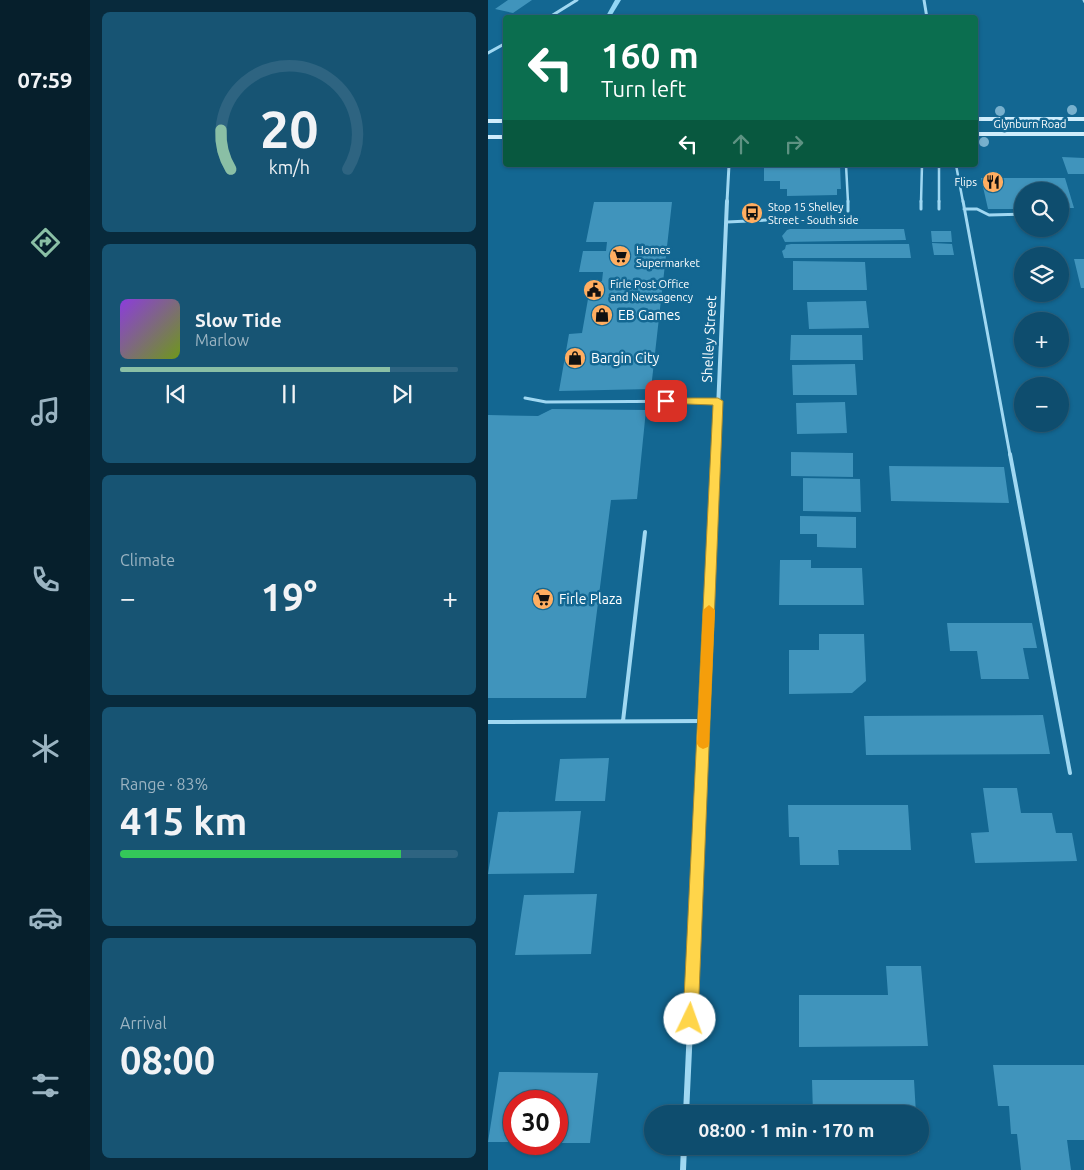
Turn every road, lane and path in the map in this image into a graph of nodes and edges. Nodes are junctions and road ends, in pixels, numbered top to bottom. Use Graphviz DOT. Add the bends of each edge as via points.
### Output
graph roads {
  1 [pos="577,0"];
  2 [pos="924,0"];
  3 [pos="553,15"];
  4 [pos="926,15"];
  5 [pos="503,45"];
  6 [pos="488,53"];
  7 [pos="978,119"];
  8 [pos="1084,119"];
  9 [pos="488,121"];
  10 [pos="503,121"];
  11 [pos="978,134"];
  12 [pos="1084,134"];
  13 [pos="488,137"];
  14 [pos="503,137"];
  15 [pos="729,167"];
  16 [pos="846,167"];
  17 [pos="922,167"];
  18 [pos="938,167"];
  19 [pos="956,167"];
  20 [pos="921,209"];
  21 [pos="939,209"];
  22 [pos="964,209"];
  23 [pos="848,211"];
  24 [pos="1014,214"];
  25 [pos="767,220"];
  26 [pos="727,222"];
  27 [pos="525,398"];
  28 [pos="718,401"];
  29 [pos="645,532"];
  30 [pos="623,721"];
  31 [pos="704,721"];
  32 [pos="488,722"];
  33 [pos="1070,773"];
  34 [pos="686,1105"];
  35 [pos="684,1155"];
  36 [pos="683,1170"];
  1 -- 3 [label="street"];
  2 -- 4 [label="street"];
  5 -- 6 [label="street"];
  7 -- 8 [label="main road, Glynburn Road"];
  9 -- 10 [label="main road"];
  11 -- 12 [label="main road, Glynburn Road"];
  13 -- 14 [label="main road"];
  15 -- 26 [label="street, Shelley Street"];
  16 -- 23 [label="lane"];
  17 -- 20 [label="lane"];
  18 -- 21 [label="lane"];
  19 -- 22 [label="lane"];
  22 -- 24 [label="lane"];
  22 -- 33 [label="lane"];
  25 -- 26 [label="lane"];
  26 -- 28 [label="street, Shelley Street"];
  27 -- 28 [label="lane" via="546,402"];
  28 -- 31 [label="street, Shelley Street"];
  29 -- 30 [label="lane"];
  30 -- 31 [label="lane"];
  30 -- 32 [label="lane"];
  31 -- 34 [label="street, Shelley Street"];
  35 -- 36 [label="street"];
}
